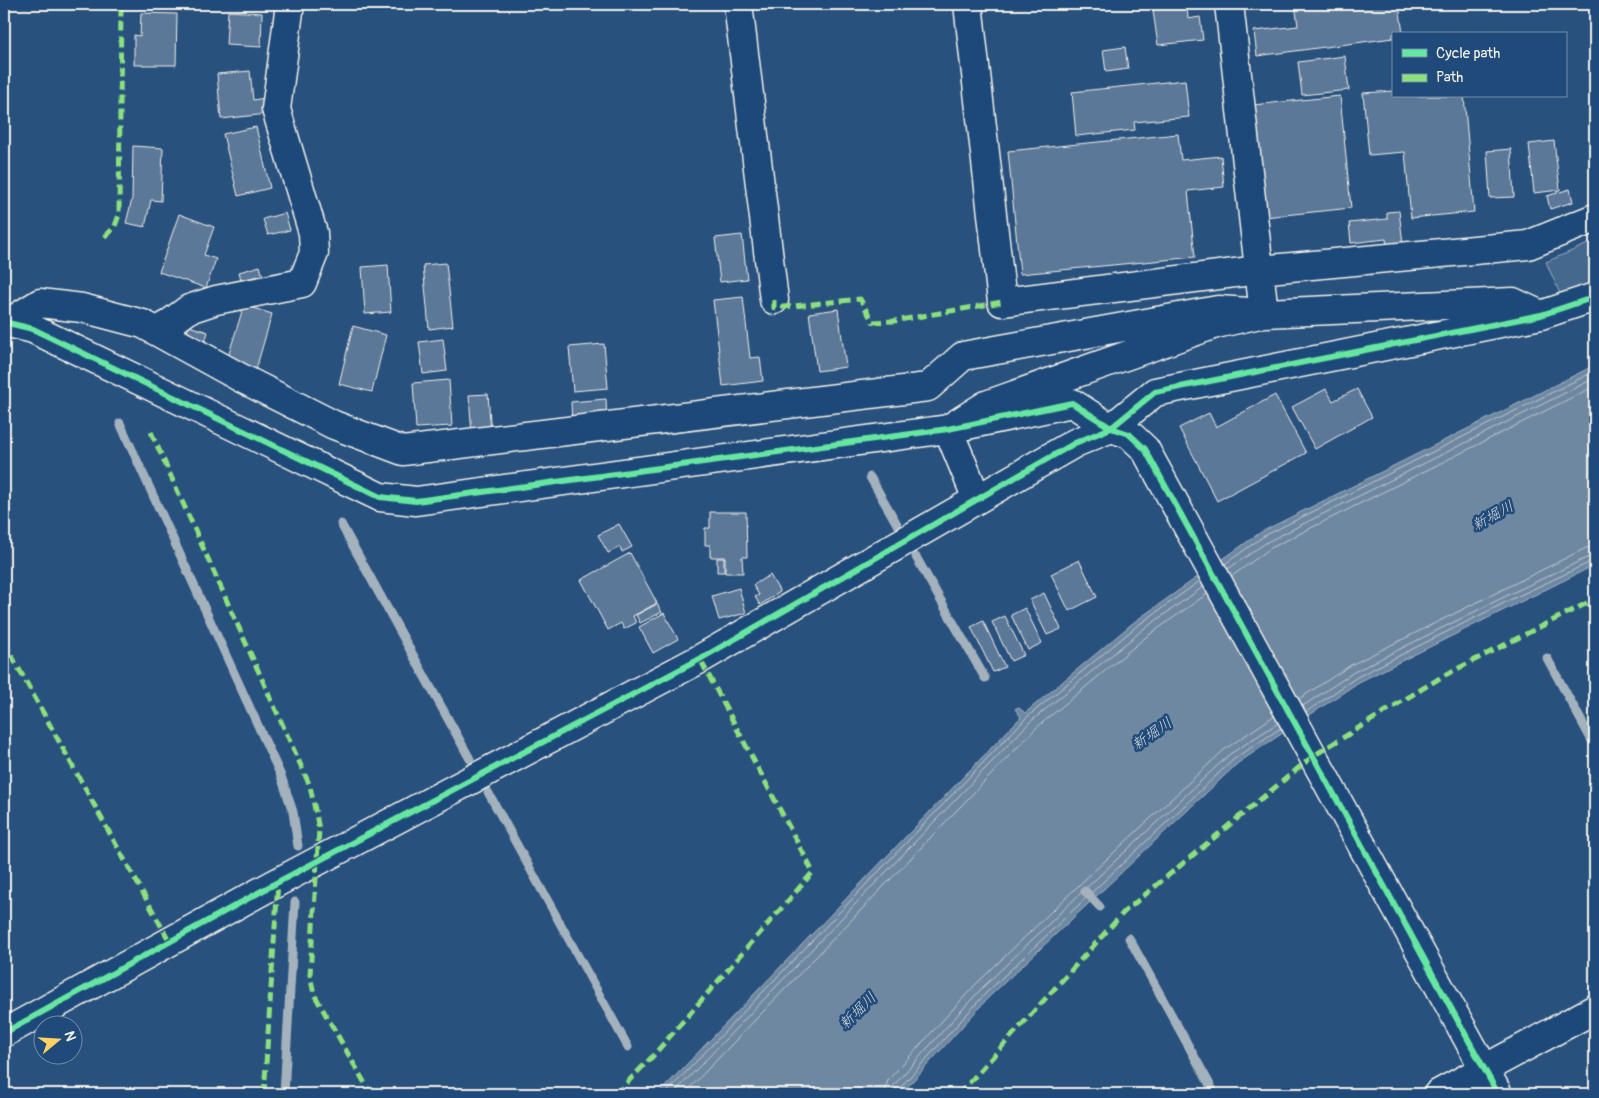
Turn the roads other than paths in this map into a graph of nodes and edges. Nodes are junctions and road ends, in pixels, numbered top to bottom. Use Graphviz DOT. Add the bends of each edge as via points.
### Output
graph roads {
  1 [pos="290,4"];
  2 [pos="738,4"];
  3 [pos="968,4"];
  4 [pos="1229,4"];
  5 [pos="1595,218"];
  6 [pos="1259,270"];
  7 [pos="1595,297"];
  8 [pos="774,300"];
  9 [pos="1264,313"];
  10 [pos="1541,315"];
  11 [pos="6,323"];
  12 [pos="158,332"];
  13 [pos="1111,428"];
  14 [pos="948,429"];
  15 [pos="977,499"];
  16 [pos="1595,1009"];
  17 [pos="4,1033"];
  18 [pos="1485,1070"];
  19 [pos="1438,1094"];
  20 [pos="1498,1094"];
  1 -- 12 [label="street" via="276,110 312,233 314,253 302,283 216,300 189,309"];
  2 -- 8 [label="street"];
  3 -- 6 [label="street" via="1002,302"];
  4 -- 6 [label="street"];
  5 -- 6 [label="street" via="1528,245"];
  6 -- 9 [label="street"];
  7 -- 10 [label="street"];
  9 -- 10 [label="street" via="1513,302"];
  9 -- 12 [label="street" via="1218,310 963,356 928,387 403,451 334,425"];
  9 -- 14 [label="street" via="1216,324 986,405"];
  10 -- 13 [label="street" via="1155,392"];
  11 -- 12 [label="street" via="40,303 82,308 143,324"];
  11 -- 14 [label="street" via="33,329 380,497 396,500 416,501"];
  13 -- 14 [label="street" via="1072,404"];
  13 -- 15 [label="street" via="1075,442"];
  13 -- 18 [label="street" via="1129,434 1145,449"];
  14 -- 15 [label="street"];
  15 -- 17 [label="street" via="700,659 278,882"];
  16 -- 18 [label="street"];
  18 -- 19 [label="street"];
  18 -- 20 [label="street"];
}
